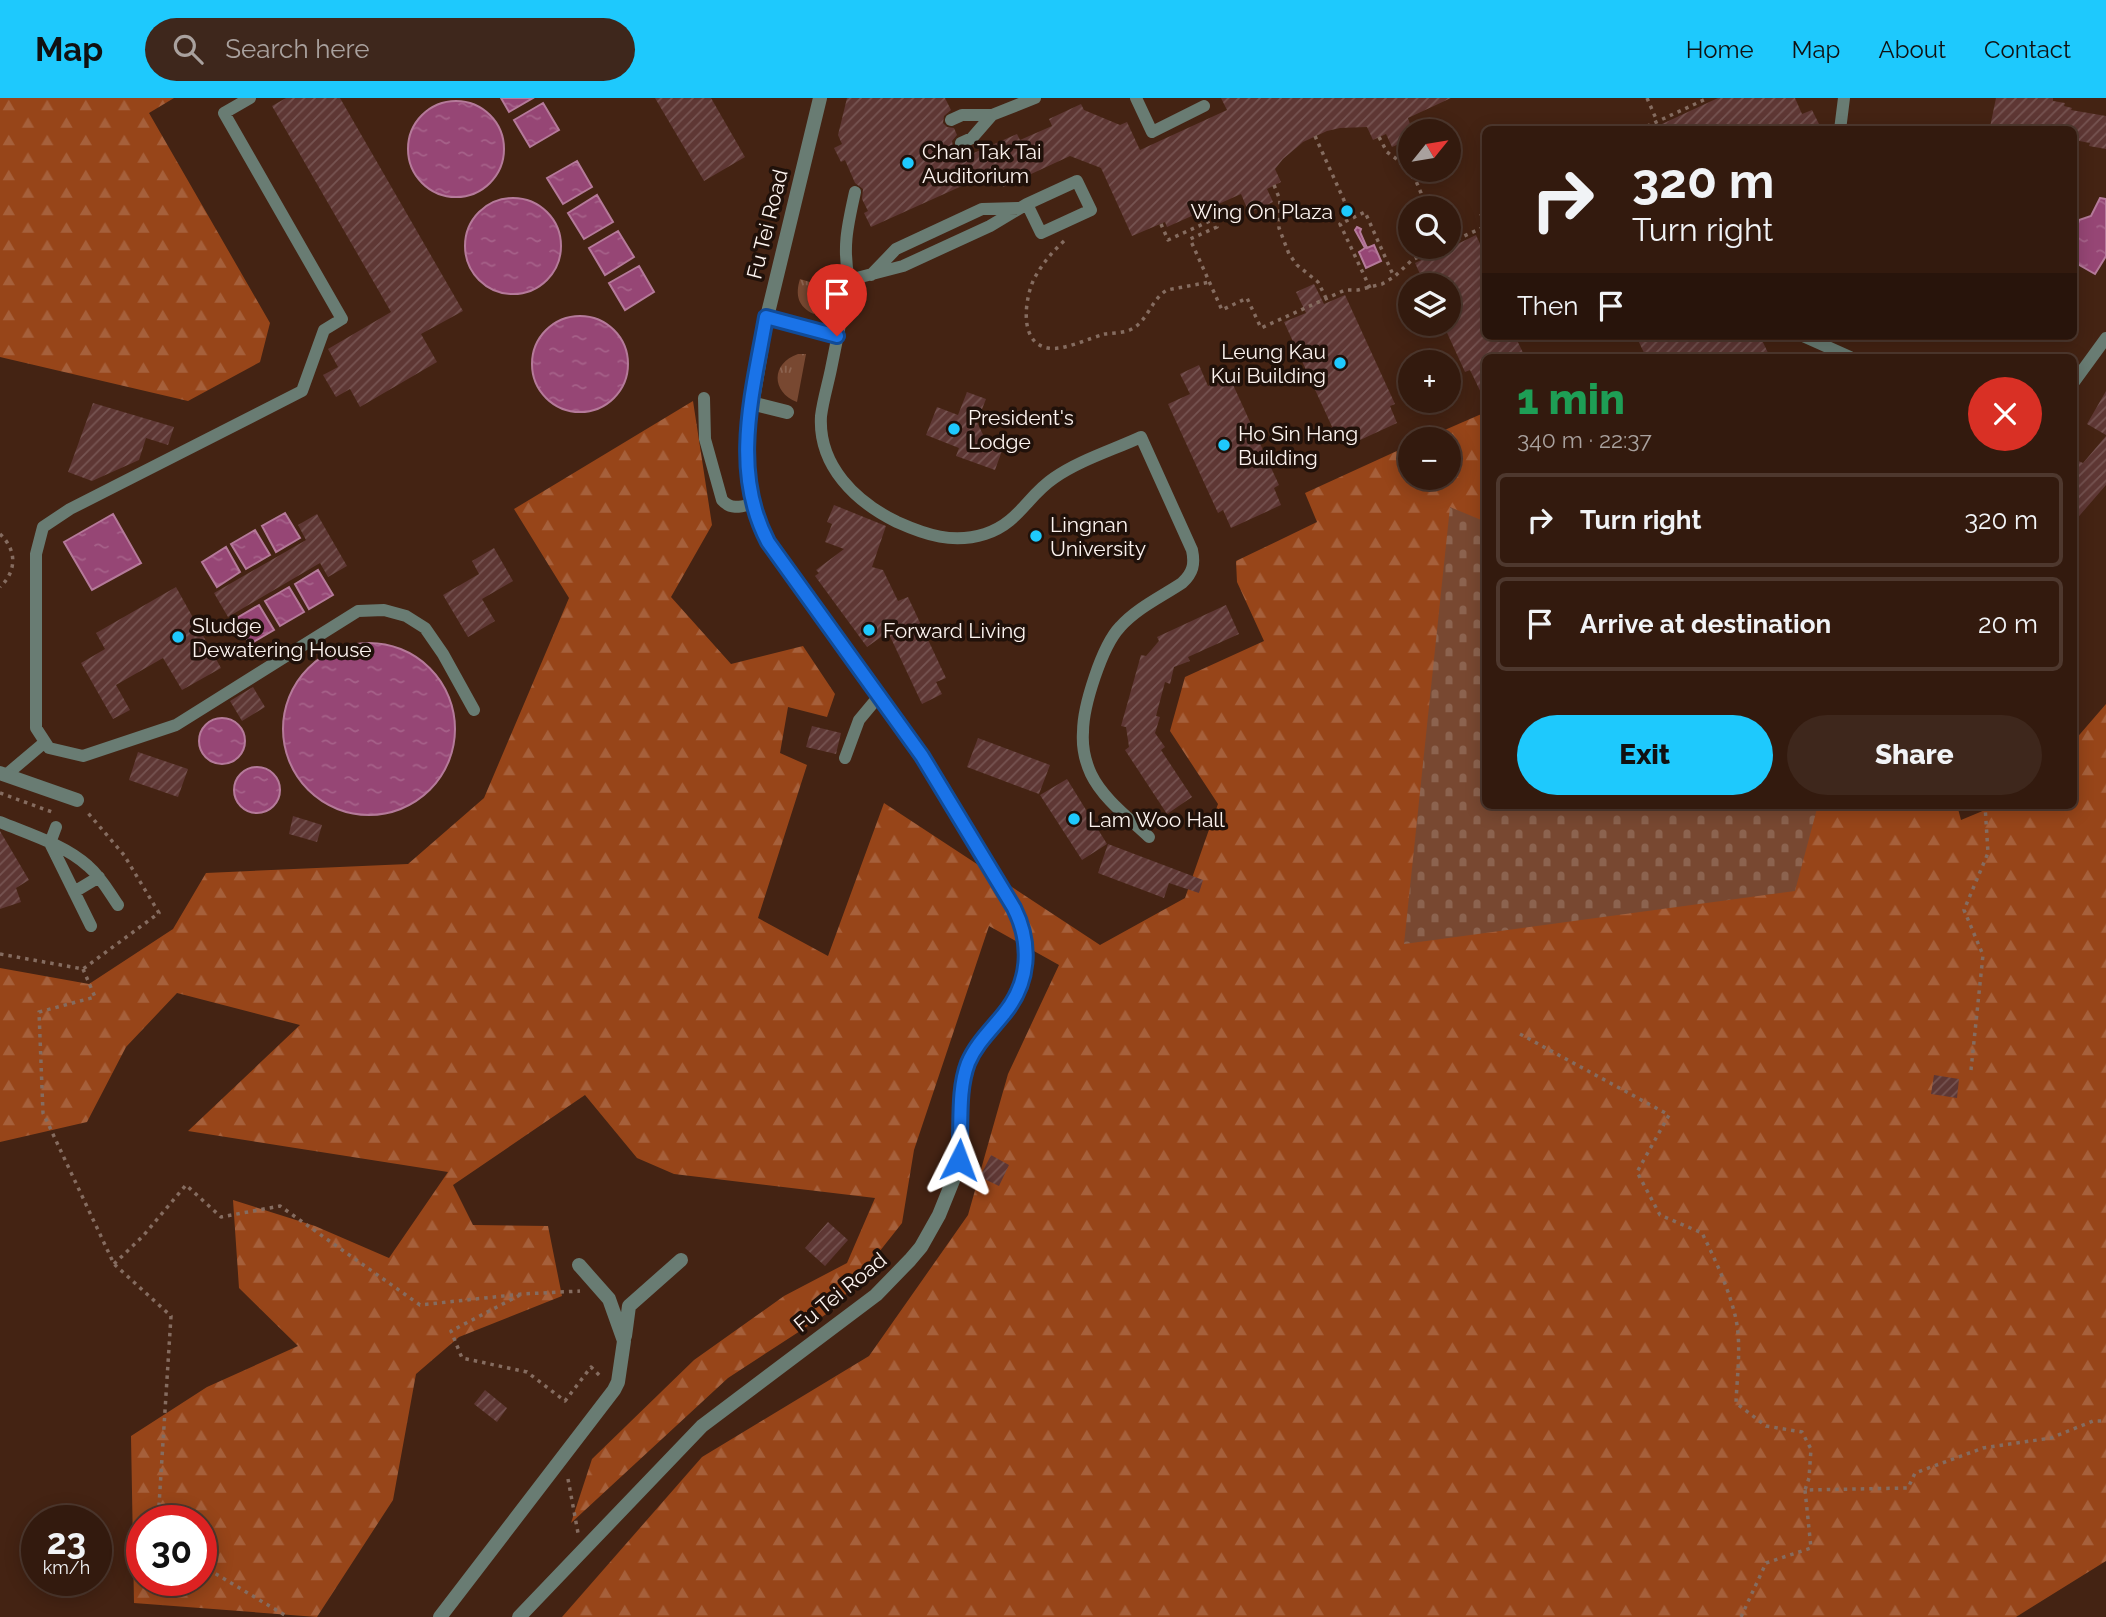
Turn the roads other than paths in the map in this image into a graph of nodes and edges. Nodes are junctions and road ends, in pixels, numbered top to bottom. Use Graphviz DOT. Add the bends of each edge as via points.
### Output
graph roads {
  1 [pos="250,98"];
  2 [pos="820,98"];
  3 [pos="1035,98"];
  4 [pos="1136,98"];
  5 [pos="1844,98"];
  6 [pos="1204,106"];
  7 [pos="992,116"];
  8 [pos="951,120"];
  9 [pos="1840,126"];
  10 [pos="961,143"];
  11 [pos="855,192"];
  12 [pos="1023,206"];
  13 [pos="870,275"];
  14 [pos="849,280"];
  15 [pos="766,317"];
  16 [pos="837,336"];
  17 [pos="2106,338"];
  18 [pos="1812,340"];
  19 [pos="1843,354"];
  20 [pos="2077,378"];
  21 [pos="704,398"];
  22 [pos="751,403"];
  23 [pos="787,412"];
  24 [pos="752,504"];
  25 [pos="879,696"];
  26 [pos="474,710"];
  27 [pos="45,742"];
  28 [pos="845,758"];
  29 [pos="3,774"];
  30 [pos="77,800"];
  31 [pos="58,821"];
  32 [pos="0,822"];
  33 [pos="1149,837"];
  34 [pos="50,843"];
  35 [pos="99,877"];
  36 [pos="74,892"];
  37 [pos="118,905"];
  38 [pos="91,926"];
  39 [pos="681,1260"];
  40 [pos="579,1265"];
  41 [pos="624,1341"];
  42 [pos="440,1617"];
  43 [pos="519,1617"];
  1 -- 27 [label="lane" via="223,113 342,319 324,330 302,391 43,527 36,554 36,728"];
  2 -- 15 [label="street, Fu Tei Road"];
  3 -- 7 [label="lane"];
  4 -- 6 [label="lane" via="1152,132"];
  5 -- 9 [label="lane"];
  7 -- 8 [label="lane" via="962,115"];
  7 -- 10 [label="lane"];
  11 -- 14 [label="lane" via="845,237"];
  12 -- 12 [label="lane" via="1077,181 1091,210 1041,233"];
  12 -- 13 [label="lane" via="903,266"];
  12 -- 13 [label="lane" via="982,209 896,249"];
  13 -- 14 [label="lane"];
  14 -- 16 [label="lane"];
  15 -- 16 [label="lane"];
  15 -- 22 [label="street, Fu Tei Road"];
  16 -- 33 [label="lane" via="821,416 831,461 847,487 870,507 929,535 971,537 998,528 1056,477 1141,437 1192,550 1193,568 1182,583 1130,617 1113,634 1098,667 1083,730 1086,759 1098,786"];
  17 -- 20 [label="lane"];
  18 -- 19 [label="lane"];
  21 -- 24 [label="lane" via="705,439 722,500 736,508"];
  22 -- 23 [label="street"];
  22 -- 24 [label="street, Fu Tei Road" via="746,456"];
  24 -- 25 [label="street, Fu Tei Road" via="773,550"];
  25 -- 28 [label="lane" via="859,720"];
  25 -- 43 [label="street, Fu Tei Road" via="942,786 1014,908 1026,940 1025,968 1016,996 968,1064 959,1160 951,1187 920,1247 892,1280 702,1426"];
  26 -- 27 [label="lane" via="425,628 384,610 358,611 176,725 83,756 49,748"];
  27 -- 29 [label="lane"];
  29 -- 30 [label="street"];
  31 -- 34 [label="lane"];
  32 -- 34 [label="lane"];
  34 -- 35 [label="lane" via="81,860"];
  34 -- 36 [label="lane"];
  35 -- 36 [label="lane"];
  35 -- 37 [label="lane"];
  36 -- 38 [label="lane"];
  39 -- 41 [label="street" via="629,1306"];
  40 -- 41 [label="street" via="609,1299"];
  41 -- 42 [label="street" via="614,1390"];
}
